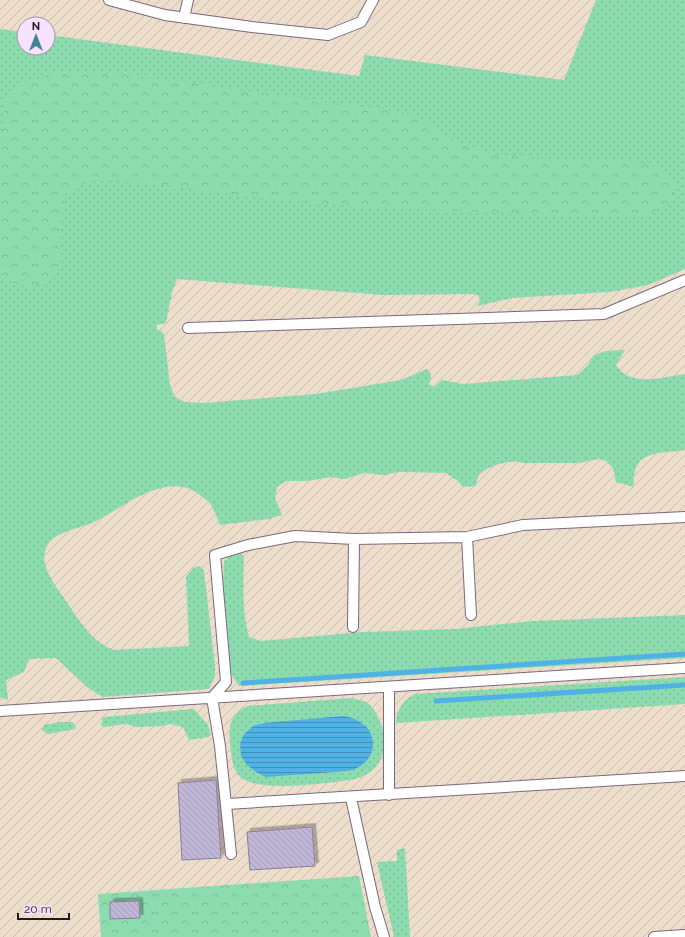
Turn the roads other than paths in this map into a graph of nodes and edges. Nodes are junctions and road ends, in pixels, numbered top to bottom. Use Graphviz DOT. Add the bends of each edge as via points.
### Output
graph roads {
  1 [pos="109,0"];
  2 [pos="188,0"];
  3 [pos="373,0"];
  4 [pos="184,18"];
  5 [pos="685,280"];
  6 [pos="188,328"];
  7 [pos="685,517"];
  8 [pos="466,537"];
  9 [pos="354,538"];
  10 [pos="471,615"];
  11 [pos="353,627"];
  12 [pos="685,668"];
  13 [pos="388,687"];
  14 [pos="212,698"];
  15 [pos="0,711"];
  16 [pos="685,776"];
  17 [pos="388,795"];
  18 [pos="351,798"];
  19 [pos="227,804"];
  20 [pos="231,854"];
  21 [pos="685,935"];
  22 [pos="384,937"];
  23 [pos="654,937"];
  1 -- 4 [label="lane"];
  2 -- 4 [label="lane"];
  3 -- 4 [label="lane" via="361,22 328,35"];
  5 -- 6 [label="lane" via="604,314"];
  7 -- 8 [label="lane" via="523,525"];
  8 -- 9 [label="lane"];
  8 -- 10 [label="lane"];
  9 -- 11 [label="lane"];
  9 -- 14 [label="lane" via="295,536 248,545 215,555 226,682"];
  12 -- 13 [label="lane"];
  13 -- 14 [label="lane"];
  13 -- 17 [label="lane"];
  14 -- 15 [label="lane"];
  14 -- 19 [label="lane"];
  16 -- 17 [label="lane"];
  17 -- 18 [label="lane"];
  18 -- 19 [label="lane"];
  18 -- 22 [label="lane"];
  19 -- 20 [label="lane"];
  21 -- 23 [label="lane"];
}
